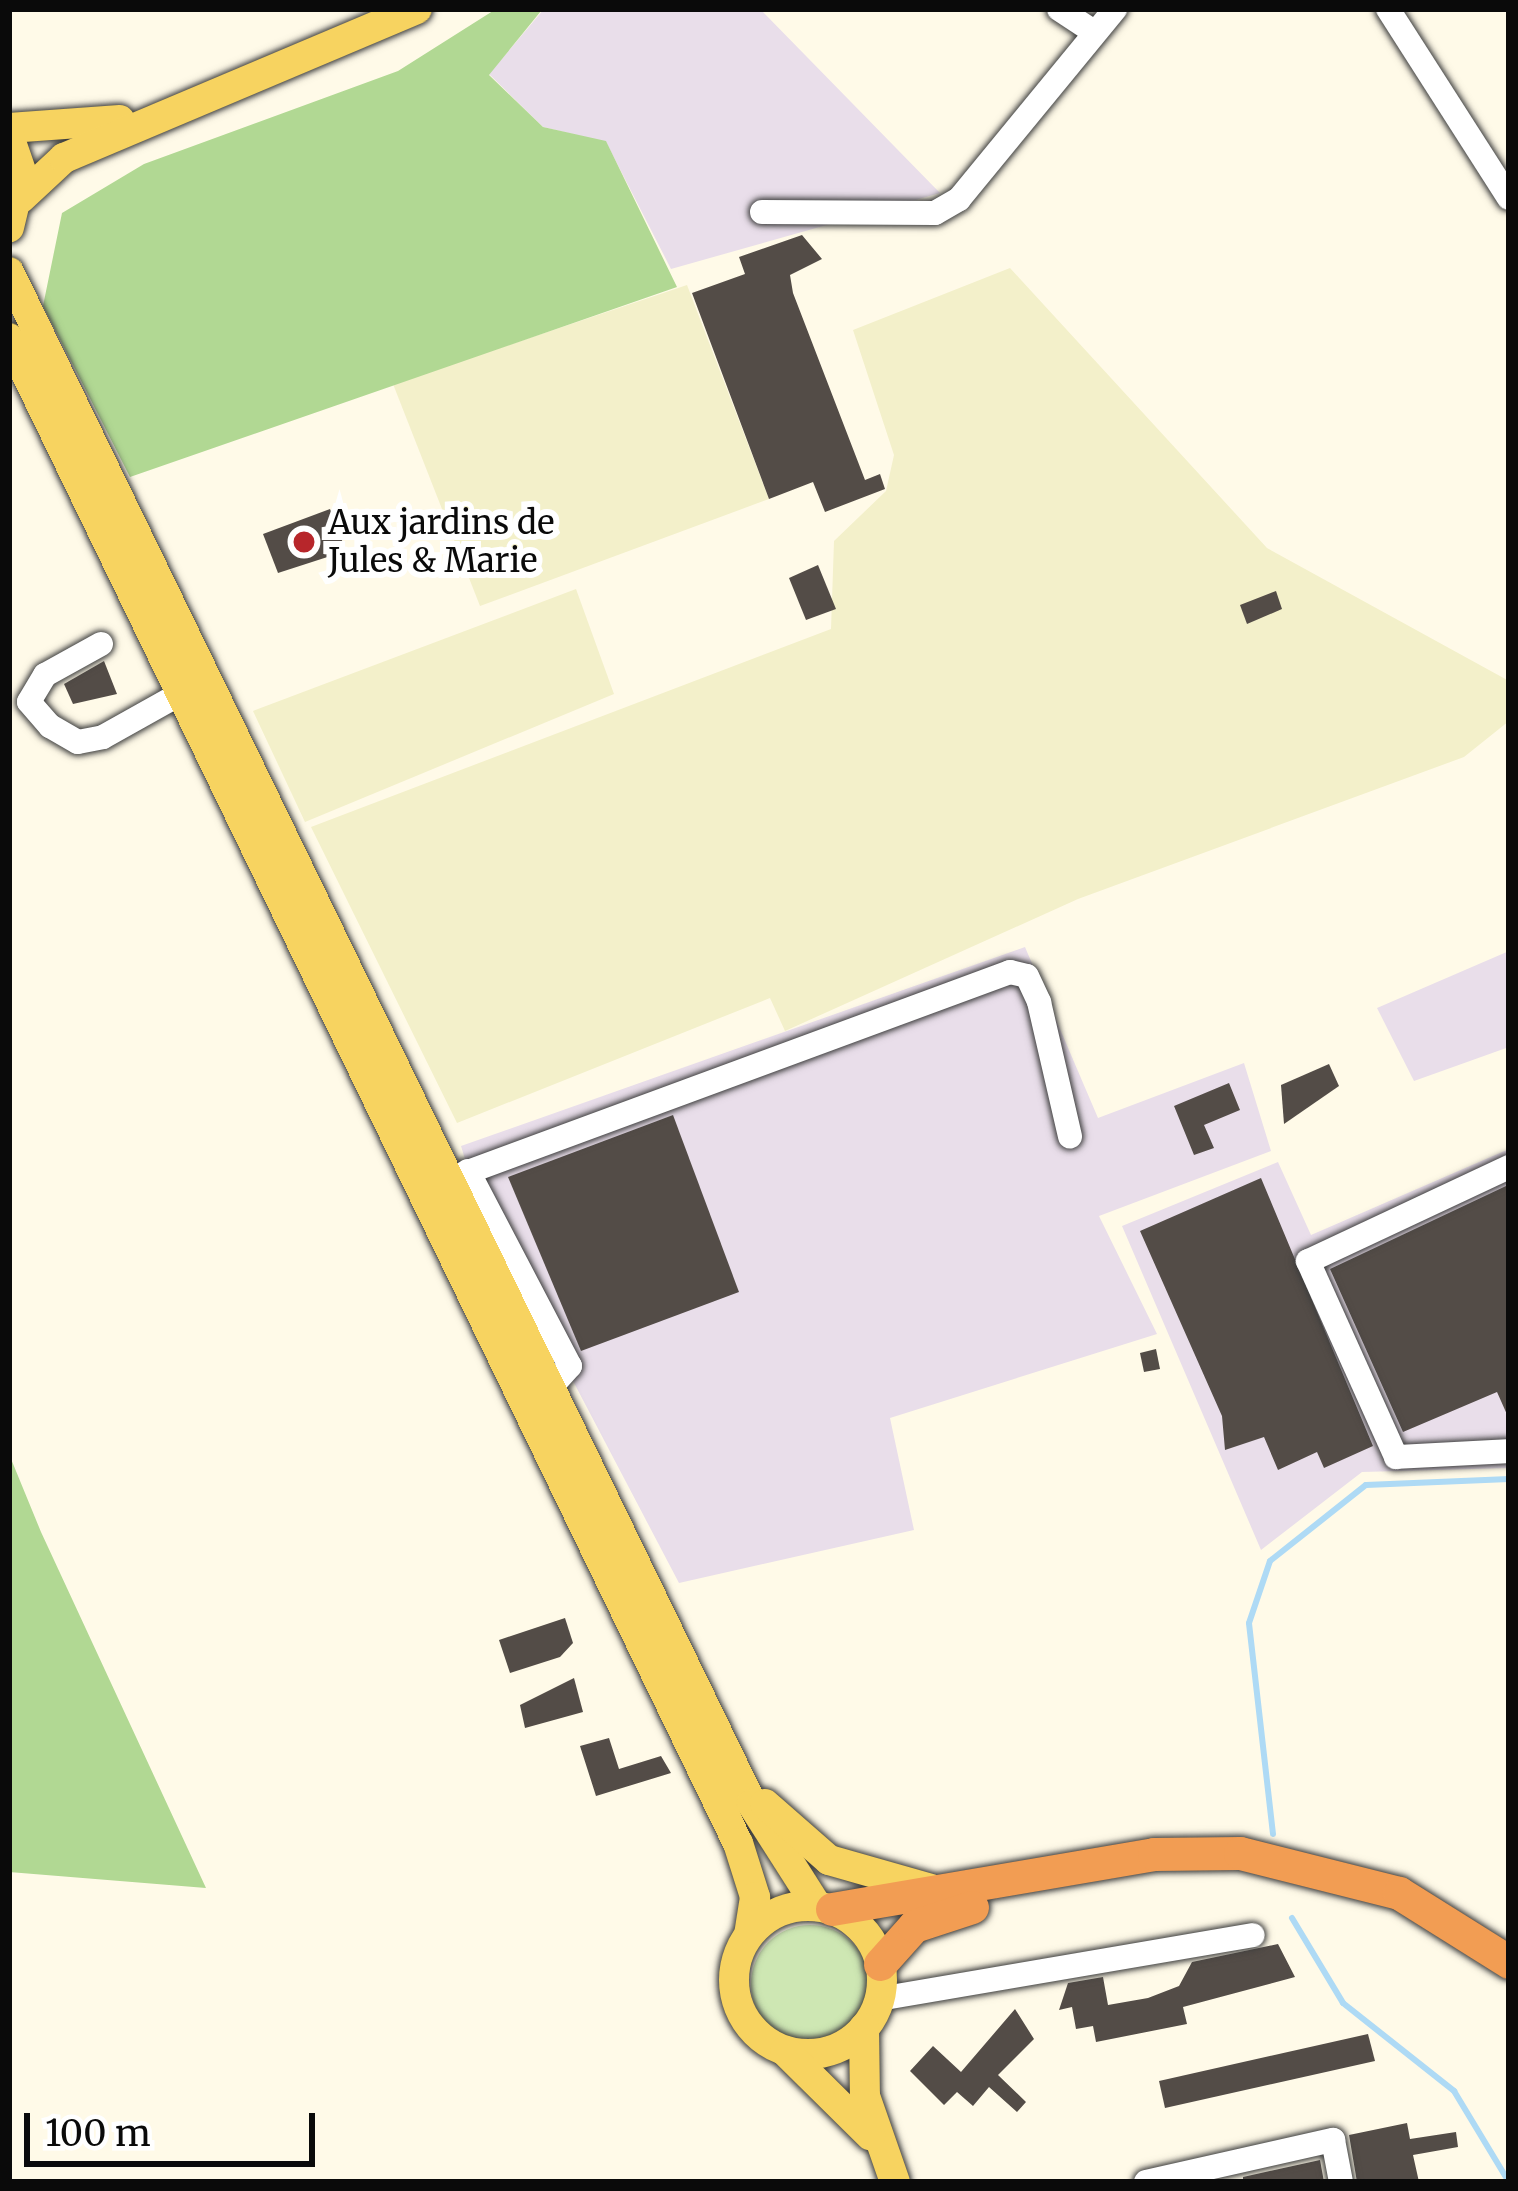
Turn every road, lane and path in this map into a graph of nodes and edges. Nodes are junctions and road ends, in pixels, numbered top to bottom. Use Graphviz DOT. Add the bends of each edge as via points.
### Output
graph roads {
  1 [pos="417,9"];
  2 [pos="1059,9"];
  3 [pos="1115,9"];
  4 [pos="1388,9"];
  5 [pos="1094,32"];
  6 [pos="178,110"];
  7 [pos="9,132"];
  8 [pos="20,198"];
  9 [pos="1509,198"];
  10 [pos="762,212"];
  11 [pos="9,227"];
  12 [pos="9,272"];
  13 [pos="9,338"];
  14 [pos="100,644"];
  15 [pos="179,694"];
  16 [pos="1070,1136"];
  17 [pos="1509,1167"];
  18 [pos="458,1175"];
  19 [pos="1509,1451"];
  20 [pos="731,1756"];
  21 [pos="961,1890"];
  22 [pos="825,1908"];
  23 [pos="749,1934"];
  24 [pos="1252,1935"];
  25 [pos="1509,1961"];
  26 [pos="880,1964"];
  27 [pos="1509,1988"];
  28 [pos="879,1999"];
  29 [pos="864,2028"];
  30 [pos="784,2050"];
  31 [pos="877,2144"];
  32 [pos="895,2182"];
  33 [pos="1146,2182"];
  34 [pos="1341,2182"];
  1 -- 6 [label="main road"];
  2 -- 5 [label="street"];
  3 -- 5 [label="street"];
  4 -- 9 [label="street"];
  5 -- 10 [label="street" via="959,199 935,213"];
  6 -- 7 [label="main road"];
  6 -- 8 [label="main road" via="64,158"];
  7 -- 8 [label="main road"];
  8 -- 11 [label="main road"];
  12 -- 18 [label="main road"];
  13 -- 15 [label="main road"];
  14 -- 15 [label="street" via="45,675 29,702 50,726 78,742 103,736"];
  15 -- 23 [label="main road" via="737,1843 754,1897"];
  16 -- 18 [label="street" via="1039,1002 1027,976 1010,972"];
  17 -- 19 [label="street" via="1308,1261 1396,1457"];
  18 -- 20 [label="main road"];
  20 -- 21 [label="main road" via="789,1831 829,1860 898,1884"];
  20 -- 22 [label="main road" via="778,1858"];
  21 -- 22 [label="highway"];
  21 -- 25 [label="highway" via="1154,1854 1276,1856 1399,1893"];
  22 -- 23 [label="main road" via="779,1911"];
  22 -- 26 [label="main road" via="863,1930"];
  23 -- 30 [label="main road" via="734,1966 736,2001"];
  24 -- 28 [label="street"];
  26 -- 27 [label="highway" via="902,1935 945,1913 1131,1878 1246,1872 1411,1920"];
  26 -- 28 [label="main road"];
  28 -- 29 [label="main road"];
  29 -- 30 [label="main road" via="819,2053"];
  29 -- 31 [label="main road"];
  30 -- 31 [label="main road"];
  31 -- 32 [label="main road"];
  33 -- 34 [label="street" via="1333,2140"];
}
